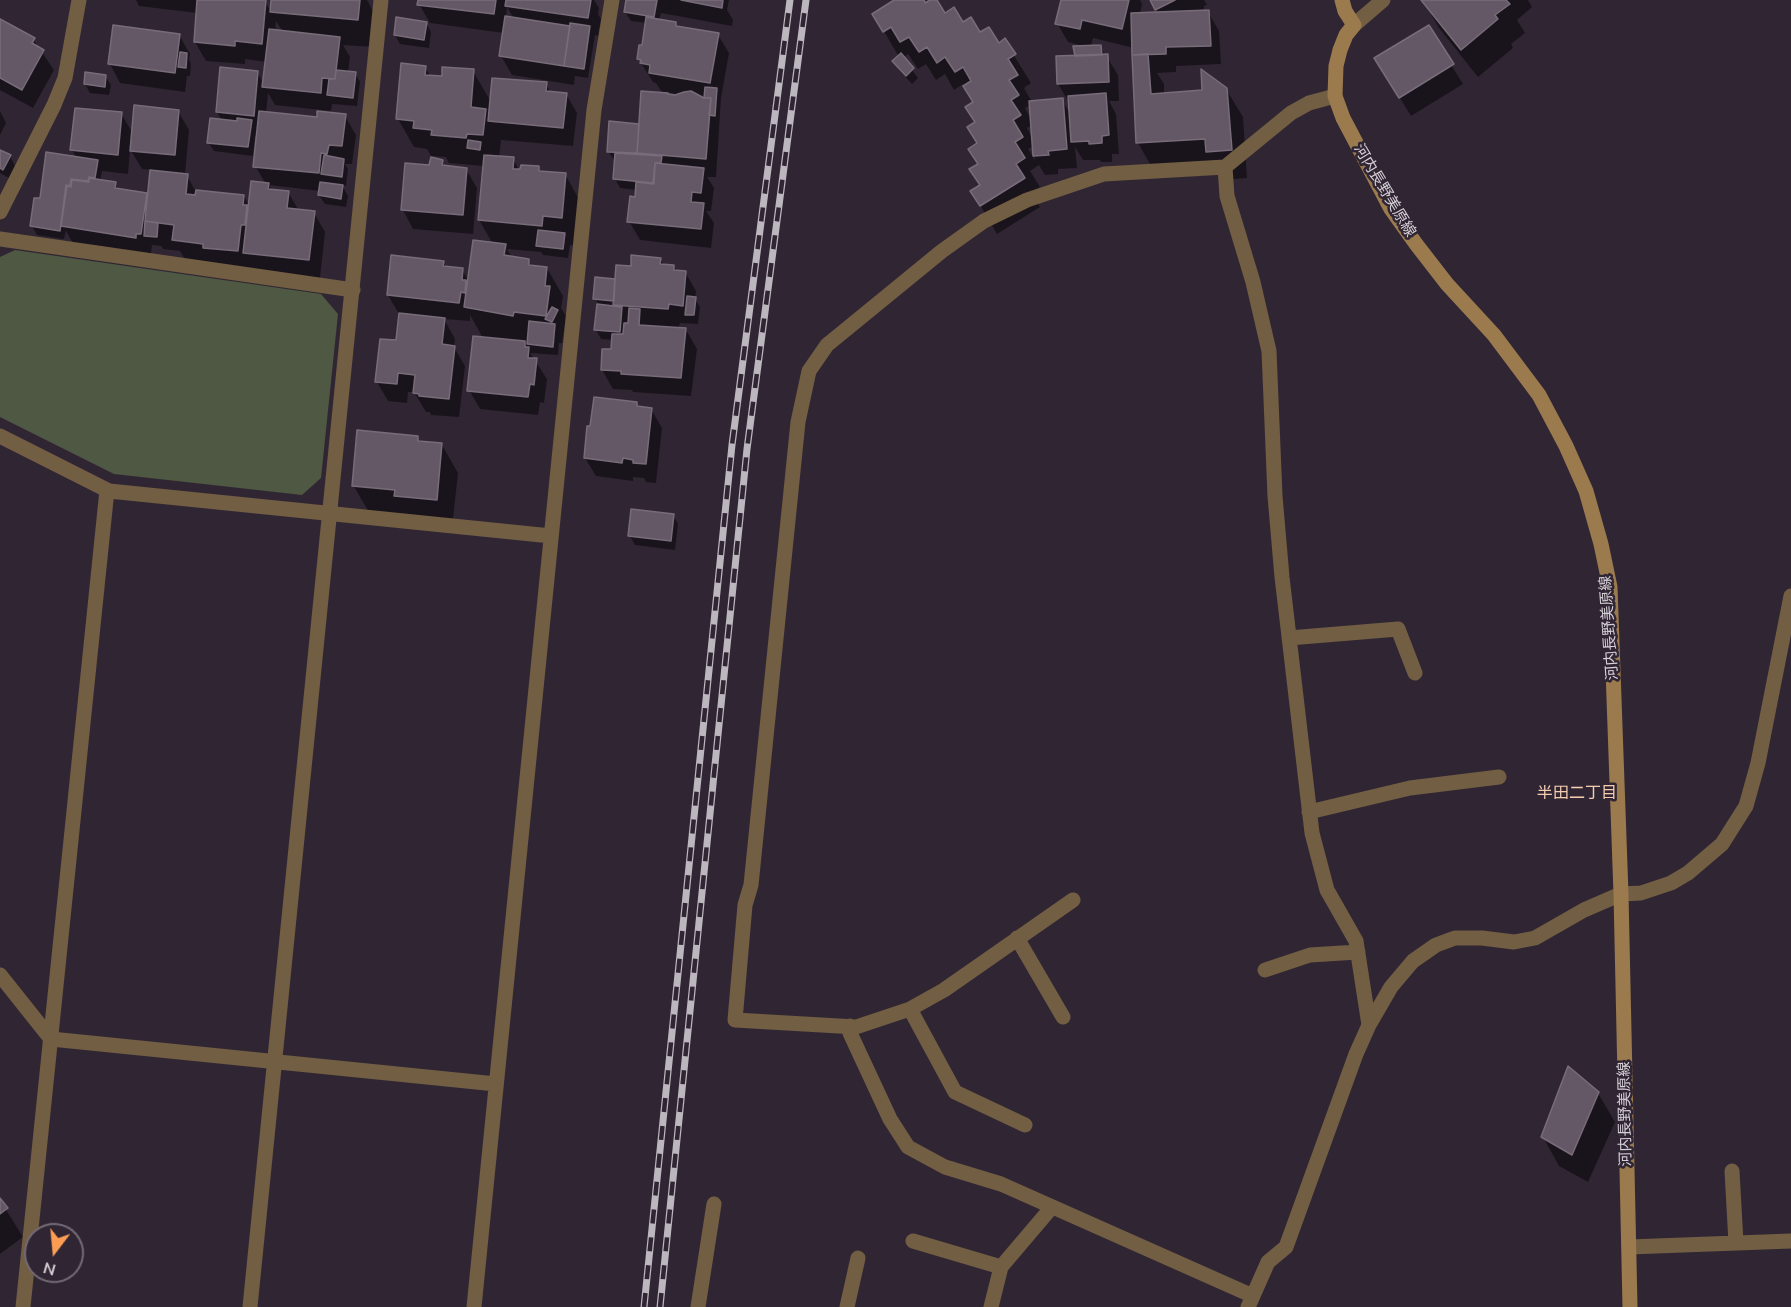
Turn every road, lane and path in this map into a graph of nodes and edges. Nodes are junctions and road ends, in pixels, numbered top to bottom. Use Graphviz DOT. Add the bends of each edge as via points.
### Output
graph roads {
  1 [pos="80,0"];
  2 [pos="381,0"];
  3 [pos="612,0"];
  4 [pos="1342,0"];
  5 [pos="1383,0"];
  6 [pos="1354,25"];
  7 [pos="1335,96"];
  8 [pos="1225,167"];
  9 [pos="0,212"];
  10 [pos="0,239"];
  11 [pos="352,290"];
  12 [pos="0,436"];
  13 [pos="107,490"];
  14 [pos="330,513"];
  15 [pos="551,536"];
  16 [pos="1791,596"];
  17 [pos="1289,638"];
  18 [pos="1415,673"];
  19 [pos="1498,777"];
  20 [pos="1309,812"];
  21 [pos="1621,894"];
  22 [pos="1073,900"];
  23 [pos="1017,938"];
  24 [pos="1358,952"];
  25 [pos="1265,970"];
  26 [pos="0,975"];
  27 [pos="910,1009"];
  28 [pos="1063,1017"];
  29 [pos="1369,1025"];
  30 [pos="850,1026"];
  31 [pos="51,1039"];
  32 [pos="275,1062"];
  33 [pos="496,1084"];
  34 [pos="1025,1125"];
  35 [pos="1732,1171"];
  36 [pos="714,1204"];
  37 [pos="1052,1207"];
  38 [pos="912,1241"];
  39 [pos="1791,1241"];
  40 [pos="1736,1243"];
  41 [pos="1629,1247"];
  42 [pos="858,1258"];
  43 [pos="1001,1267"];
  44 [pos="1251,1302"];
  45 [pos="23,1307"];
  46 [pos="250,1307"];
  47 [pos="474,1307"];
  48 [pos="698,1307"];
  49 [pos="847,1307"];
  50 [pos="992,1307"];
  51 [pos="1630,1307"];
  1 -- 9 [label="street" via="65,78"];
  2 -- 11 [label="street"];
  3 -- 15 [label="street" via="594,110"];
  4 -- 6 [label="main road"];
  5 -- 6 [label="street"];
  6 -- 7 [label="main road, 河内長野美原線" via="1340,50"];
  7 -- 8 [label="street" via="1291,113"];
  7 -- 21 [label="main road, 河内長野美原線" via="1342,118 1391,209 1539,395 1586,491 1610,587"];
  8 -- 17 [label="street" via="1227,196 1269,351 1275,496"];
  8 -- 30 [label="street" via="1104,174 984,220 827,345 809,371 798,422 735,1020"];
  10 -- 11 [label="street"];
  11 -- 14 [label="street"];
  12 -- 13 [label="street"];
  13 -- 14 [label="street"];
  13 -- 31 [label="street"];
  14 -- 15 [label="street"];
  14 -- 32 [label="street"];
  15 -- 33 [label="street"];
  16 -- 21 [label="street" via="1746,806 1722,844 1688,873 1641,894"];
  17 -- 18 [label="street" via="1398,629"];
  17 -- 20 [label="street"];
  19 -- 20 [label="street" via="1410,788"];
  20 -- 24 [label="street" via="1327,890 1356,941"];
  21 -- 29 [label="street" via="1534,938 1514,942 1455,938 1436,945 1413,961"];
  21 -- 41 [label="main road, 河内長野美原線"];
  22 -- 23 [label="street"];
  23 -- 27 [label="street"];
  23 -- 28 [label="street"];
  24 -- 25 [label="street" via="1310,955"];
  24 -- 29 [label="street"];
  26 -- 31 [label="street"];
  27 -- 30 [label="street"];
  27 -- 34 [label="street" via="955,1092"];
  29 -- 44 [label="street" via="1286,1247 1268,1262"];
  30 -- 37 [label="street" via="890,1119 908,1147 945,1167"];
  31 -- 32 [label="street"];
  31 -- 45 [label="street"];
  32 -- 33 [label="street"];
  32 -- 46 [label="street"];
  33 -- 47 [label="street"];
  35 -- 40 [label="street"];
  36 -- 48 [label="street"];
  37 -- 43 [label="street"];
  37 -- 44 [label="street"];
  38 -- 43 [label="street"];
  39 -- 40 [label="street"];
  40 -- 41 [label="street"];
  41 -- 51 [label="main road, 河内長野美原線"];
  42 -- 49 [label="street"];
  43 -- 50 [label="street"];
}
